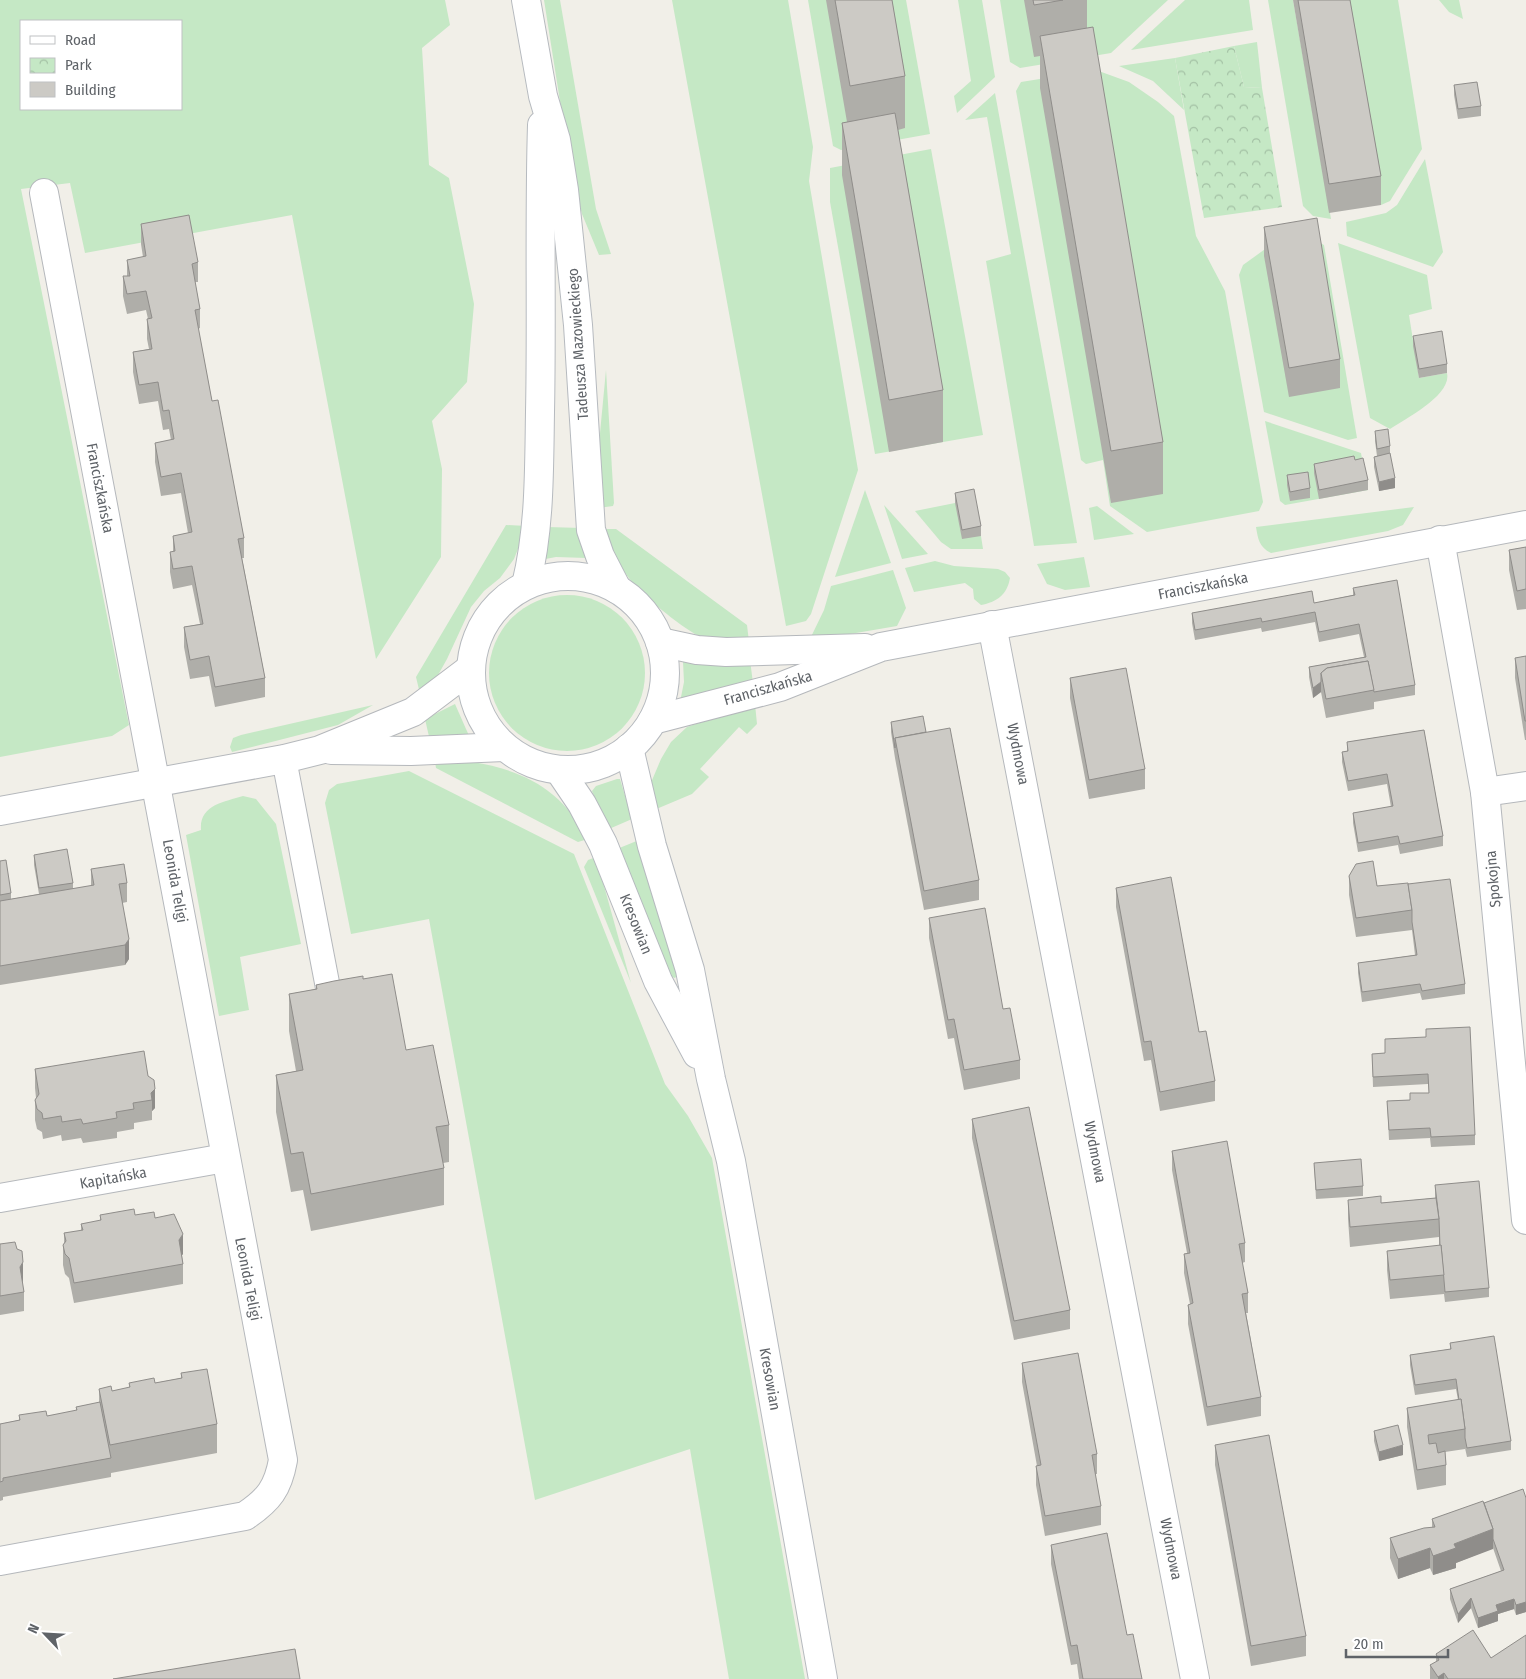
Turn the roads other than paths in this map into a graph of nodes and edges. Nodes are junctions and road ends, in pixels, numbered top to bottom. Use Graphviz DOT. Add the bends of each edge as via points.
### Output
graph roads {
  1 [pos="526,0"];
  2 [pos="542,96"];
  3 [pos="44,193"];
  4 [pos="1526,525"];
  5 [pos="1440,540"];
  6 [pos="526,585"];
  7 [pos="617,589"];
  8 [pos="992,625"];
  9 [pos="660,642"];
  10 [pos="881,647"];
  11 [pos="470,668"];
  12 [pos="653,720"];
  13 [pos="504,747"];
  14 [pos="629,748"];
  15 [pos="320,750"];
  16 [pos="284,759"];
  17 [pos="559,770"];
  18 [pos="157,783"];
  19 [pos="1526,786"];
  20 [pos="1485,792"];
  21 [pos="0,811"];
  22 [pos="334,1018"];
  23 [pos="711,1079"];
  24 [pos="225,1158"];
  25 [pos="0,1198"];
  26 [pos="1526,1220"];
  27 [pos="0,1561"];
  28 [pos="823,1679"];
  29 [pos="1196,1679"];
  1 -- 2 [label="street, Tadeusza Mazowieckiego"];
  2 -- 6 [label="street, Tadeusza Mazowieckiego" via="539,493 536,535"];
  2 -- 7 [label="street, Tadeusza Mazowieckiego" via="556,140 566,208 578,325 591,524 600,556"];
  3 -- 18 [label="street, Franciszkańska"];
  4 -- 5 [label="street, Franciszkańska"];
  5 -- 8 [label="street, Franciszkańska"];
  5 -- 20 [label="street, Spokojna"];
  6 -- 7 [label="street" via="542,579 568,576 593,579"];
  6 -- 11 [label="street" via="499,604 489,616 475,644"];
  7 -- 9 [label="street" via="643,612"];
  8 -- 10 [label="street, Franciszkańska"];
  8 -- 29 [label="street, Wydmowa"];
  9 -- 10 [label="street, Franciszkańska" via="726,652"];
  9 -- 12 [label="street" via="665,669 664,686"];
  10 -- 12 [label="street, Franciszkańska" via="780,687"];
  11 -- 13 [label="street" via="472,692 480,715"];
  11 -- 15 [label="street" via="413,712"];
  12 -- 14 [label="street"];
  13 -- 15 [label="street"];
  13 -- 17 [label="street" via="530,763"];
  14 -- 17 [label="street" via="600,765"];
  14 -- 23 [label="street, Kresowian" via="652,846 690,970"];
  15 -- 16 [label="street"];
  16 -- 18 [label="street"];
  16 -- 22 [label="street"];
  17 -- 23 [label="street, Kresowian" via="603,844 658,981"];
  18 -- 21 [label="street"];
  18 -- 24 [label="street, Leonida Teligi"];
  19 -- 20 [label="street"];
  20 -- 26 [label="street, Spokojna"];
  23 -- 28 [label="street, Kresowian" via="731,1161"];
  24 -- 25 [label="street, Kapitańska"];
  24 -- 27 [label="street, Leonida Teligi" via="283,1460 274,1491 262,1505 245,1516"];
}
